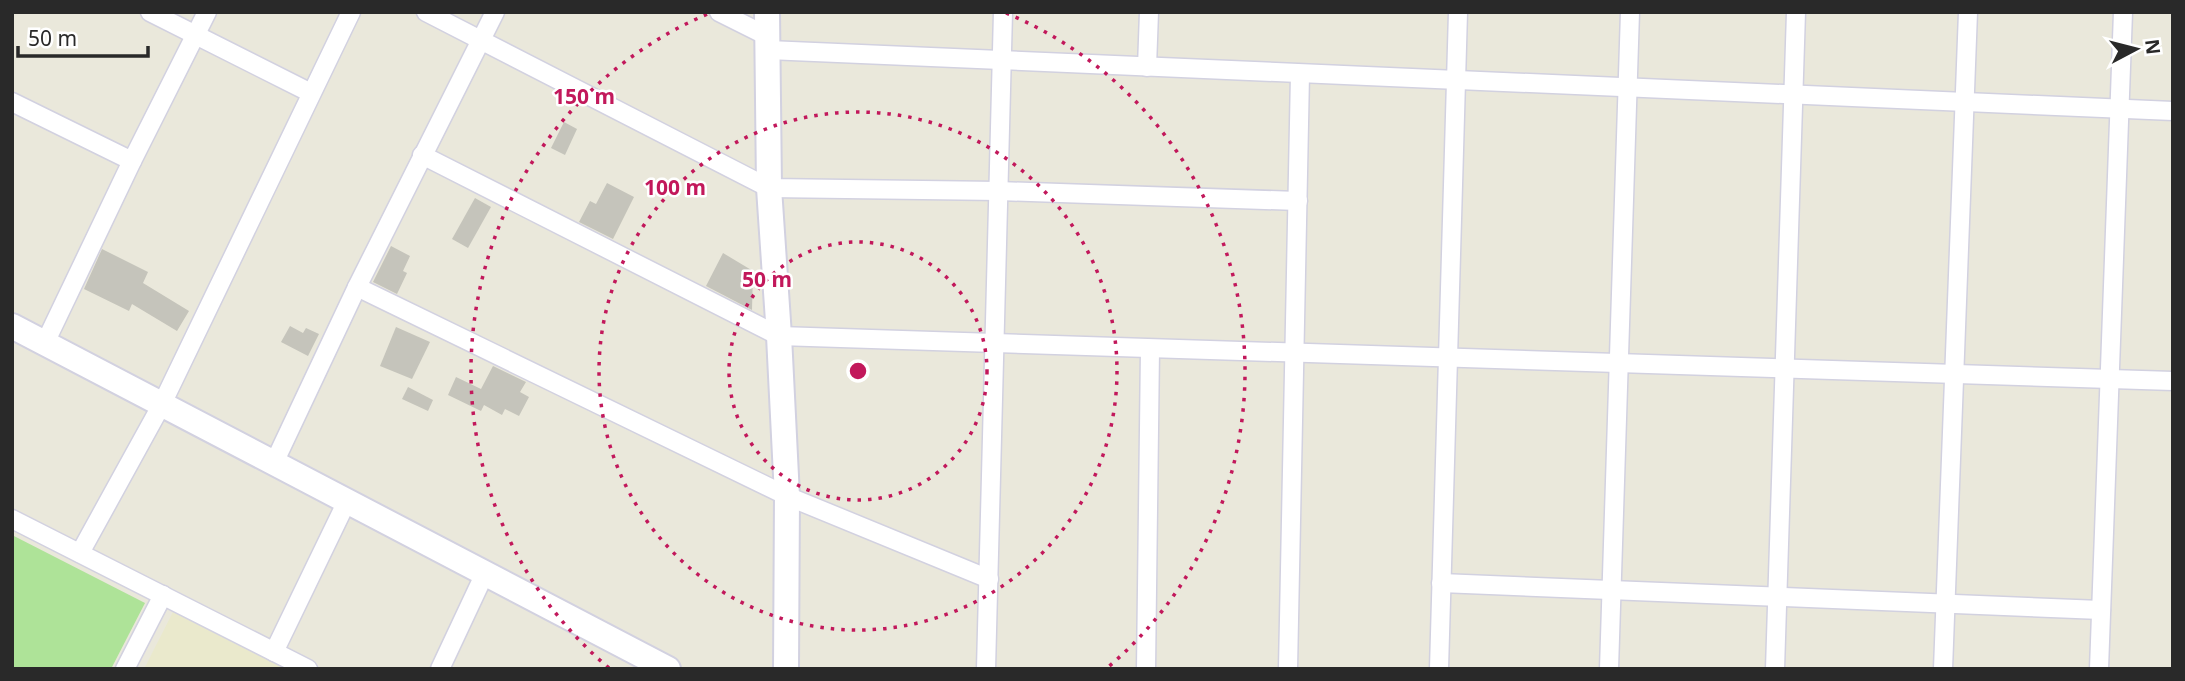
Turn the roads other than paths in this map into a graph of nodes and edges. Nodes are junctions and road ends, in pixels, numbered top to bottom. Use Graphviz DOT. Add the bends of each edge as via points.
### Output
graph roads {
  1 [pos="150,12"];
  2 [pos="207,12"];
  3 [pos="351,12"];
  4 [pos="495,12"];
  5 [pos="719,12"];
  6 [pos="1003,12"];
  7 [pos="1149,12"];
  8 [pos="1458,12"];
  9 [pos="1630,12"];
  10 [pos="1796,12"];
  11 [pos="1968,12"];
  12 [pos="2123,12"];
  13 [pos="435,14"];
  14 [pos="768,33"];
  15 [pos="196,35"];
  16 [pos="481,40"];
  17 [pos="1002,61"];
  18 [pos="1147,67"];
  19 [pos="1300,74"];
  20 [pos="1456,80"];
  21 [pos="1628,88"];
  22 [pos="311,93"];
  23 [pos="1794,95"];
  24 [pos="1965,101"];
  25 [pos="12,102"];
  26 [pos="2120,109"];
  27 [pos="2173,111"];
  28 [pos="422,155"];
  29 [pos="132,161"];
  30 [pos="769,188"];
  31 [pos="999,191"];
  32 [pos="1298,201"];
  33 [pos="357,287"];
  34 [pos="12,326"];
  35 [pos="779,336"];
  36 [pos="46,343"];
  37 [pos="995,344"];
  38 [pos="1150,349"];
  39 [pos="1295,353"];
  40 [pos="1448,358"];
  41 [pos="1619,364"];
  42 [pos="1784,369"];
  43 [pos="1954,374"];
  44 [pos="2109,379"];
  45 [pos="2173,381"];
  46 [pos="162,404"];
  47 [pos="274,463"];
  48 [pos="787,496"];
  49 [pos="348,501"];
  50 [pos="12,519"];
  51 [pos="80,553"];
  52 [pos="485,573"];
  53 [pos="989,579"];
  54 [pos="1441,583"];
  55 [pos="1611,590"];
  56 [pos="163,595"];
  57 [pos="1777,597"];
  58 [pos="1945,603"];
  59 [pos="2101,610"];
  60 [pos="274,652"];
  61 [pos="125,669"];
  62 [pos="307,669"];
  63 [pos="440,669"];
  64 [pos="668,669"];
  65 [pos="786,669"];
  66 [pos="986,669"];
  67 [pos="1146,669"];
  68 [pos="1289,669"];
  69 [pos="1439,669"];
  70 [pos="1609,669"];
  71 [pos="1774,669"];
  72 [pos="1943,669"];
  73 [pos="2099,669"];
  1 -- 15 [label="street"];
  2 -- 15 [label="street"];
  3 -- 22 [label="street"];
  4 -- 16 [label="street"];
  5 -- 14 [label="street"];
  6 -- 17 [label="street"];
  7 -- 18 [label="street"];
  8 -- 20 [label="street"];
  9 -- 21 [label="street"];
  10 -- 23 [label="street"];
  11 -- 24 [label="street"];
  12 -- 26 [label="street"];
  13 -- 16 [label="street"];
  14 -- 17 [label="street"];
  14 -- 30 [label="main road"];
  15 -- 22 [label="street"];
  15 -- 29 [label="street"];
  16 -- 28 [label="street"];
  16 -- 30 [label="street"];
  17 -- 18 [label="street"];
  17 -- 31 [label="street"];
  18 -- 19 [label="street"];
  19 -- 20 [label="street"];
  19 -- 32 [label="street"];
  20 -- 21 [label="street"];
  20 -- 40 [label="street"];
  21 -- 23 [label="street"];
  21 -- 41 [label="street"];
  22 -- 46 [label="street"];
  23 -- 24 [label="street"];
  23 -- 42 [label="street"];
  24 -- 26 [label="street"];
  24 -- 43 [label="street"];
  25 -- 29 [label="street"];
  26 -- 27 [label="street"];
  26 -- 44 [label="street"];
  28 -- 33 [label="street"];
  28 -- 35 [label="street"];
  29 -- 36 [label="street"];
  30 -- 31 [label="street"];
  30 -- 35 [label="main road"];
  31 -- 32 [label="street"];
  31 -- 37 [label="street"];
  32 -- 39 [label="street"];
  33 -- 47 [label="street"];
  33 -- 48 [label="street"];
  34 -- 36 [label="main road"];
  35 -- 37 [label="street"];
  35 -- 48 [label="main road"];
  36 -- 46 [label="main road"];
  37 -- 38 [label="street"];
  37 -- 53 [label="street"];
  38 -- 39 [label="street"];
  38 -- 67 [label="street"];
  39 -- 40 [label="street"];
  39 -- 68 [label="street"];
  40 -- 41 [label="street"];
  40 -- 54 [label="street"];
  41 -- 42 [label="street"];
  41 -- 55 [label="street"];
  42 -- 43 [label="street"];
  42 -- 57 [label="street"];
  43 -- 44 [label="street"];
  43 -- 58 [label="street"];
  44 -- 45 [label="street"];
  44 -- 59 [label="street"];
  46 -- 47 [label="main road"];
  46 -- 51 [label="street"];
  47 -- 49 [label="main road"];
  48 -- 53 [label="street"];
  48 -- 65 [label="main road"];
  49 -- 52 [label="main road"];
  49 -- 60 [label="street"];
  50 -- 51 [label="street"];
  51 -- 56 [label="street"];
  52 -- 63 [label="street"];
  52 -- 64 [label="main road"];
  53 -- 66 [label="street"];
  54 -- 55 [label="street"];
  54 -- 69 [label="street"];
  55 -- 57 [label="street"];
  55 -- 70 [label="street"];
  56 -- 60 [label="street"];
  56 -- 61 [label="street"];
  57 -- 58 [label="street"];
  57 -- 71 [label="street"];
  58 -- 59 [label="street"];
  58 -- 72 [label="street"];
  59 -- 73 [label="street"];
  60 -- 62 [label="street"];
}
